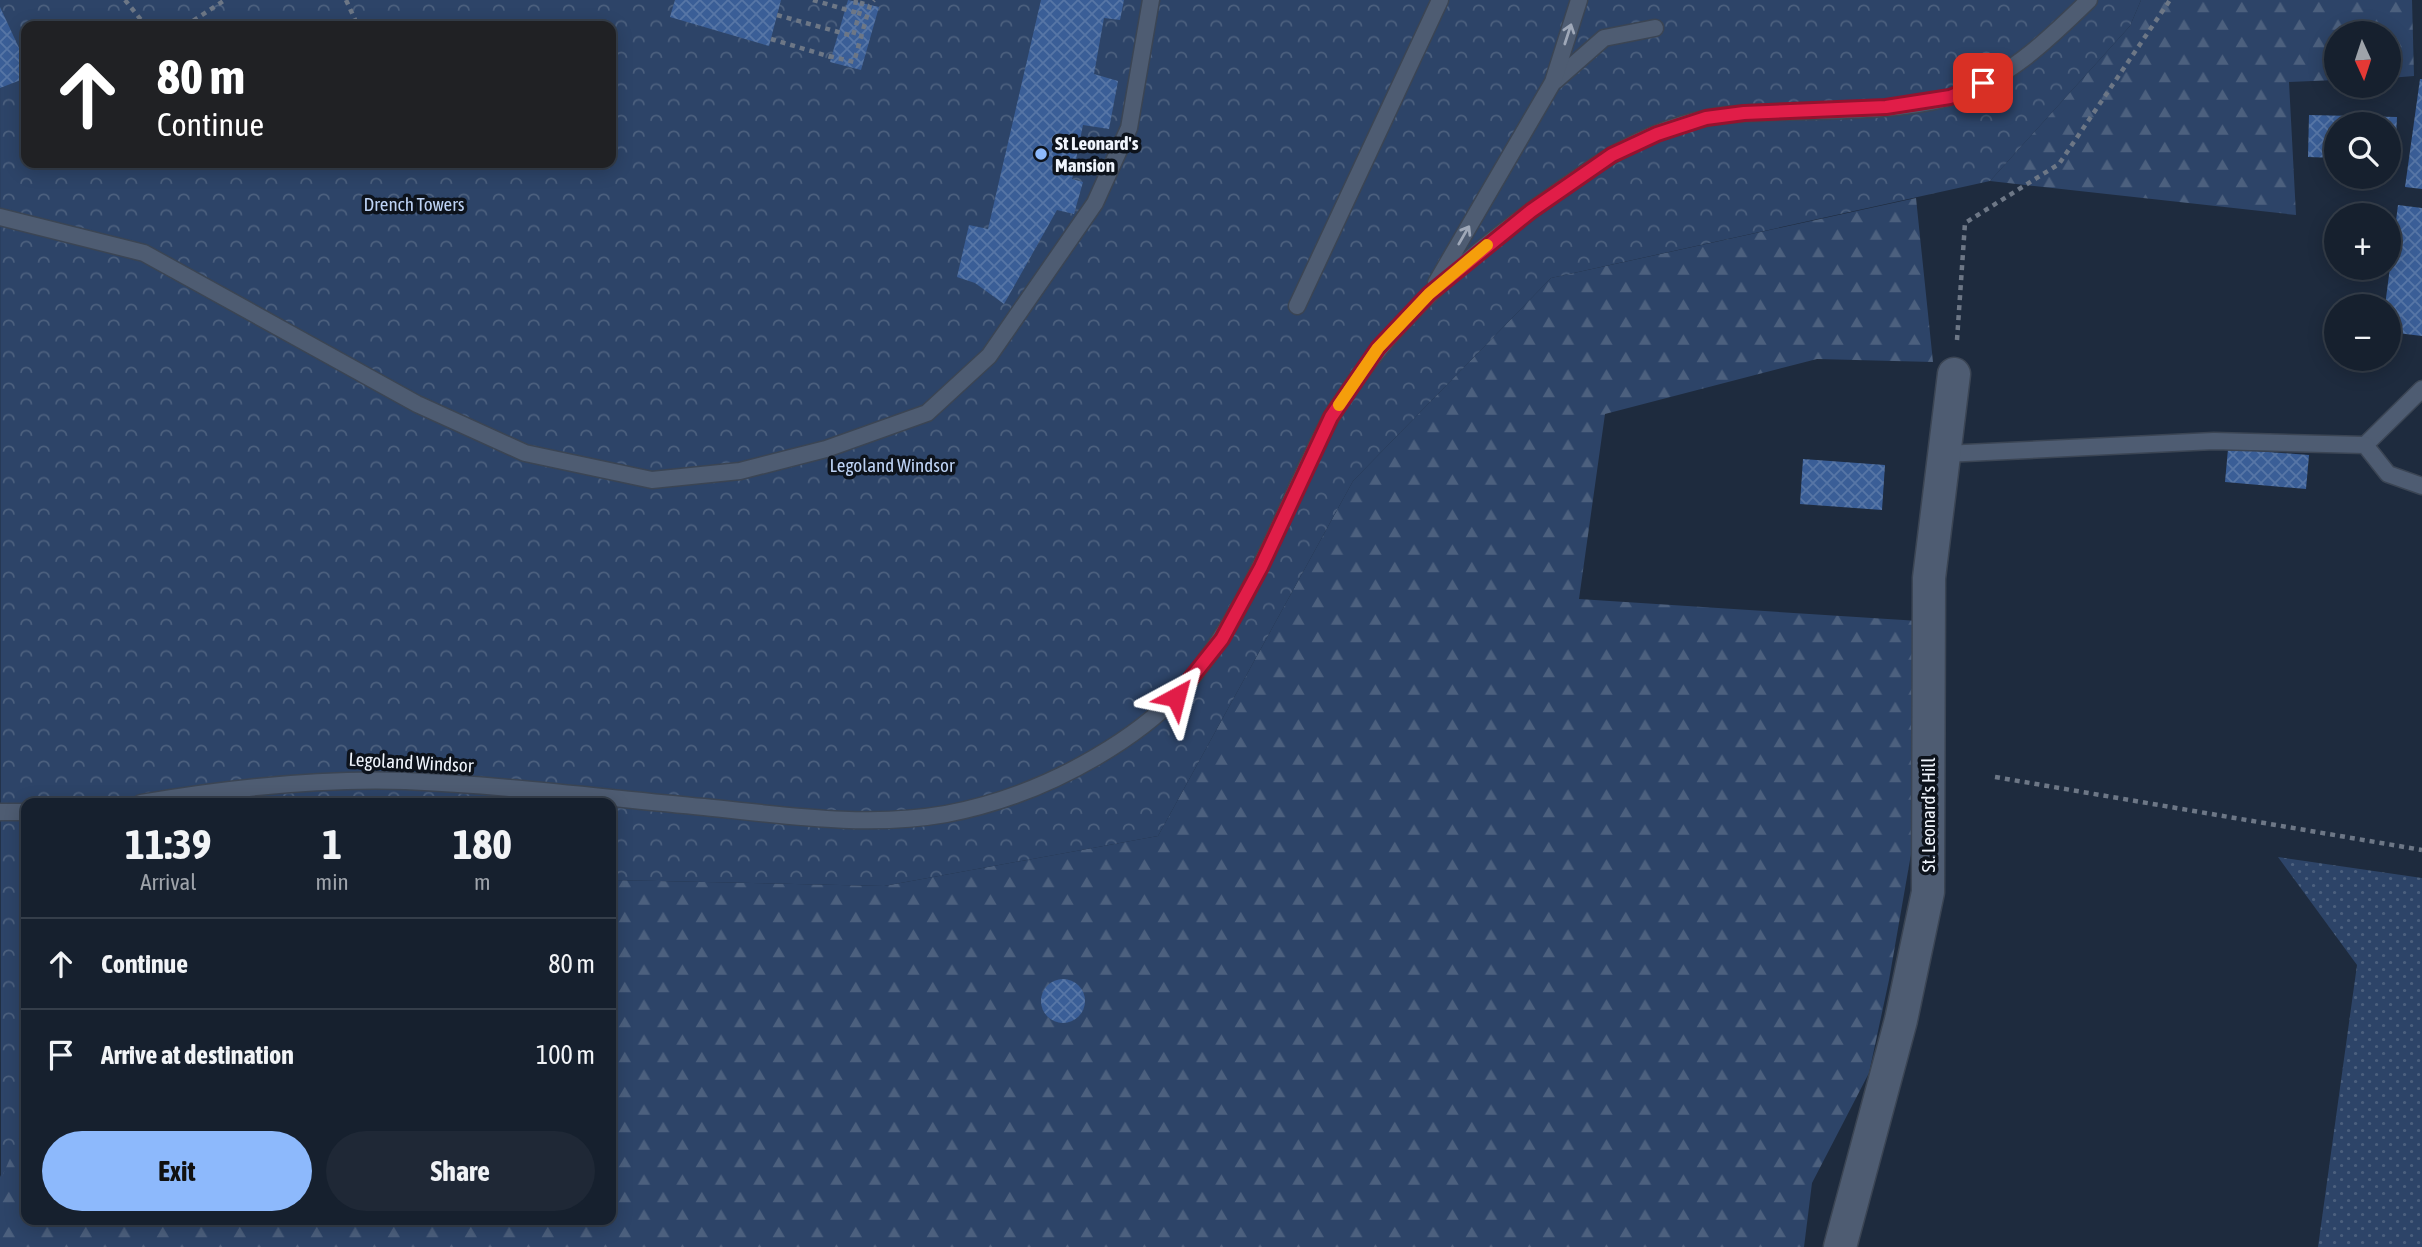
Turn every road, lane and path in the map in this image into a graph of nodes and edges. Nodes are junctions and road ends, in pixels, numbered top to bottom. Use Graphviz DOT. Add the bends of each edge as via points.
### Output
graph roads {
  1 [pos="125,0"];
  2 [pos="225,0"];
  3 [pos="345,0"];
  4 [pos="813,0"];
  5 [pos="856,0"];
  6 [pos="863,0"];
  7 [pos="874,0"];
  8 [pos="1151,0"];
  9 [pos="1440,0"];
  10 [pos="1579,0"];
  11 [pos="2089,0"];
  12 [pos="2170,0"];
  13 [pos="778,15"];
  14 [pos="142,21"];
  15 [pos="193,21"];
  16 [pos="356,21"];
  17 [pos="1655,28"];
  18 [pos="771,39"];
  19 [pos="1553,82"];
  20 [pos="0,217"];
  21 [pos="1429,294"];
  22 [pos="1297,306"];
  23 [pos="1954,374"];
  24 [pos="2422,389"];
  25 [pos="2365,445"];
  26 [pos="1944,454"];
  27 [pos="2422,486"];
  28 [pos="1994,777"];
  29 [pos="174,798"];
  30 [pos="590,798"];
  31 [pos="616,800"];
  32 [pos="21,811"];
  33 [pos="0,812"];
  34 [pos="2422,850"];
  35 [pos="1840,1247"];
  1 -- 14 [label="path"];
  2 -- 15 [label="path"];
  3 -- 16 [label="path"];
  4 -- 5 [label="path" via="854,12"];
  6 -- 13 [label="path" via="853,36"];
  7 -- 18 [label="path" via="854,62"];
  8 -- 20 [label="lane" via="1129,128 1095,203 989,356 926,413 827,449 740,471 652,480 525,453 417,404 144,253"];
  9 -- 22 [label="lane"];
  19 -- 10 [label="lane, one-way"];
  11 -- 21 [label="lane" via="2021,60 1950,97 1886,107 1744,113 1706,118 1657,134 1612,155 1551,196"];
  12 -- 23 [label="path" via="2059,164 1965,223"];
  17 -- 19 [label="lane" via="1604,38"];
  21 -- 19 [label="lane, one-way"];
  21 -- 31 [label="lane, Legoland Windsor" via="1378,348 1331,417 1222,639 1176,697 1124,741 1051,781 942,815 875,820 805,817"];
  23 -- 26 [label="street, St. Leonard's Hill"];
  24 -- 25 [label="lane"];
  25 -- 26 [label="lane" via="2214,441"];
  25 -- 27 [label="lane" via="2388,474"];
  26 -- 35 [label="street, St. Leonard's Hill" via="1929,578 1928,892 1901,1020"];
  28 -- 34 [label="path"];
  29 -- 30 [label="lane, Legoland Windsor" via="265,784 337,780"];
  32 -- 33 [label="lane"];
}
